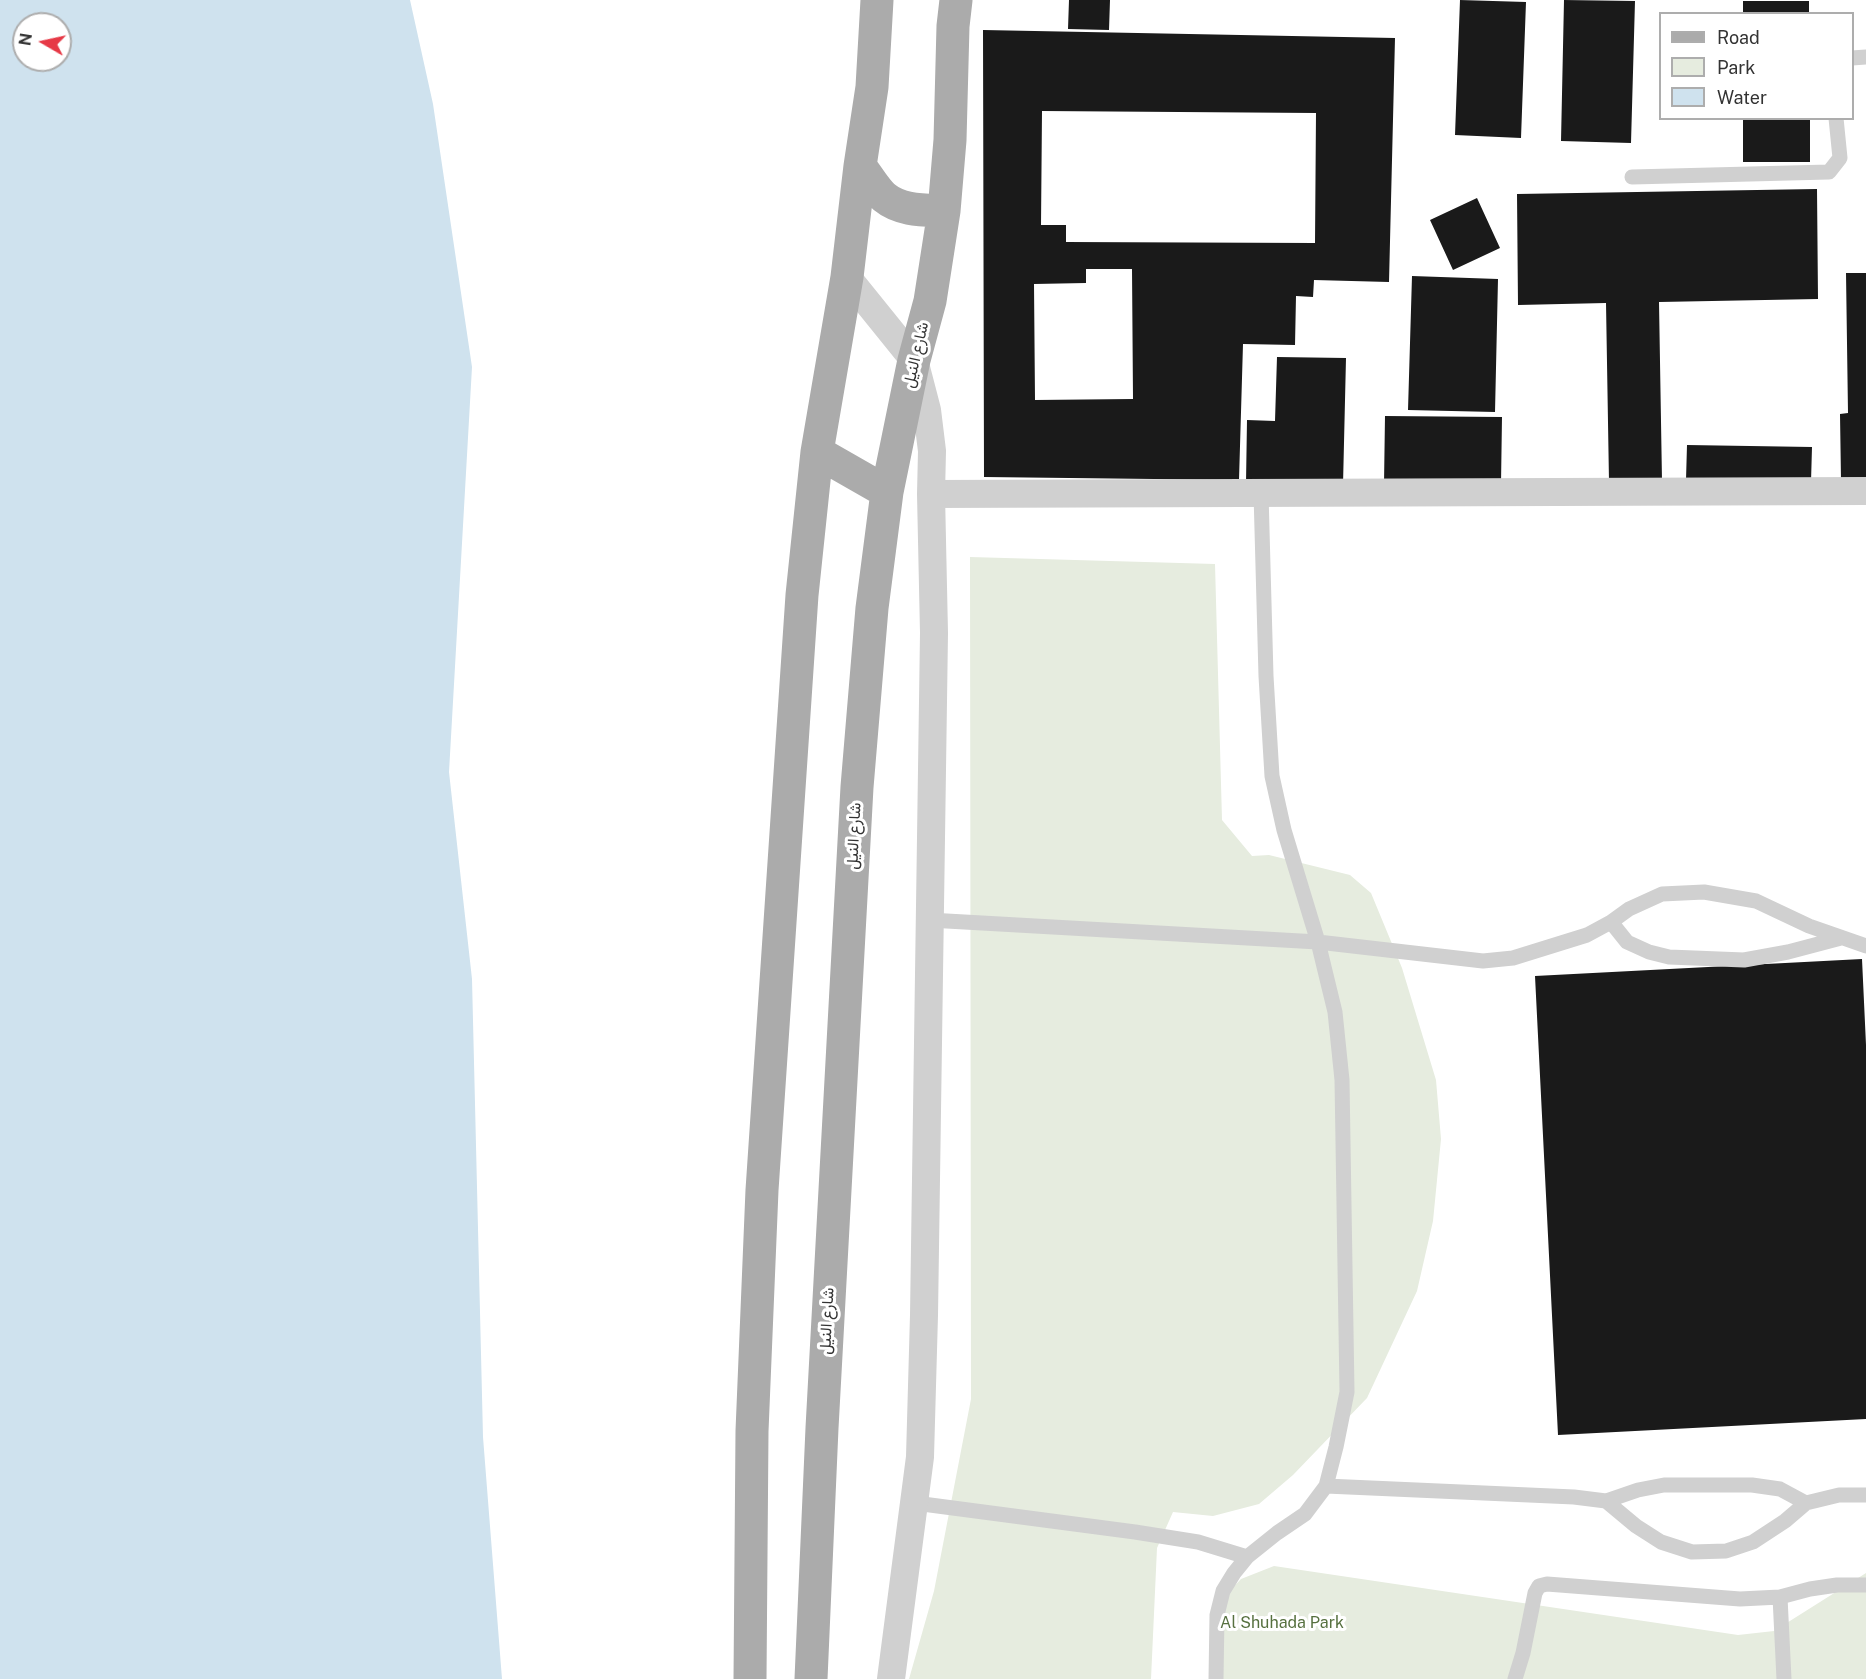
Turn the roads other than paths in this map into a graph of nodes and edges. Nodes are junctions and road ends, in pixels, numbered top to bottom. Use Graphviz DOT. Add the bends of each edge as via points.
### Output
graph roads {
  1 [pos="877,0"];
  2 [pos="956,0"];
  3 [pos="1836,120"];
  4 [pos="860,166"];
  5 [pos="1632,177"];
  6 [pos="944,211"];
  7 [pos="847,278"];
  8 [pos="914,360"];
  9 [pos="817,452"];
  10 [pos="1866,491"];
  11 [pos="887,492"];
  12 [pos="1261,493"];
  13 [pos="931,494"];
  14 [pos="929,920"];
  15 [pos="1611,922"];
  16 [pos="1841,938"];
  17 [pos="1318,942"];
  18 [pos="1866,946"];
  19 [pos="1326,1486"];
  20 [pos="1866,1495"];
  21 [pos="1606,1501"];
  22 [pos="915,1503"];
  23 [pos="1806,1503"];
  24 [pos="1247,1557"];
  25 [pos="1866,1585"];
  26 [pos="1780,1597"];
  27 [pos="750,1679"];
  28 [pos="811,1679"];
  29 [pos="891,1679"];
  30 [pos="1216,1679"];
  31 [pos="1515,1679"];
  32 [pos="1784,1679"];
  1 -- 4 [label="main road" via="872,87"];
  2 -- 6 [label="main road, شارع النيل"];
  3 -- 5 [label="lane" via="1840,158 1829,172"];
  4 -- 6 [label="main road" via="884,197 912,210"];
  4 -- 7 [label="main road"];
  6 -- 8 [label="main road, شارع النيل" via="930,301"];
  7 -- 8 [label="street"];
  7 -- 9 [label="main road"];
  8 -- 11 [label="main road, شارع النيل"];
  8 -- 13 [label="street" via="932,451"];
  9 -- 11 [label="main road"];
  9 -- 27 [label="main road" via="802,595 762,1190 752,1431"];
  10 -- 12 [label="street"];
  11 -- 28 [label="main road, شارع النيل" via="872,608 856,799"];
  12 -- 13 [label="street"];
  12 -- 17 [label="lane" via="1272,776"];
  13 -- 14 [label="street" via="934,633"];
  14 -- 17 [label="lane"];
  14 -- 22 [label="street" via="924,1316"];
  15 -- 16 [label="lane" via="1627,942 1669,957 1744,960"];
  15 -- 16 [label="lane" via="1662,894 1704,892 1756,902"];
  15 -- 17 [label="lane" via="1587,935 1512,958 1483,961"];
  16 -- 18 [label="lane"];
  17 -- 19 [label="lane" via="1335,1012 1342,1080 1347,1346 1347,1392"];
  19 -- 21 [label="lane"];
  19 -- 24 [label="lane" via="1305,1514"];
  20 -- 23 [label="lane"];
  21 -- 23 [label="lane" via="1664,1485 1752,1485 1780,1489"];
  21 -- 23 [label="lane" via="1660,1542 1692,1552 1726,1551 1754,1542"];
  22 -- 24 [label="lane" via="1156,1535 1198,1542"];
  22 -- 29 [label="street"];
  24 -- 30 [label="lane" via="1223,1591 1217,1616"];
  25 -- 26 [label="lane" via="1837,1585"];
  26 -- 31 [label="lane" via="1740,1599 1539,1586"];
  26 -- 32 [label="lane"];
}
